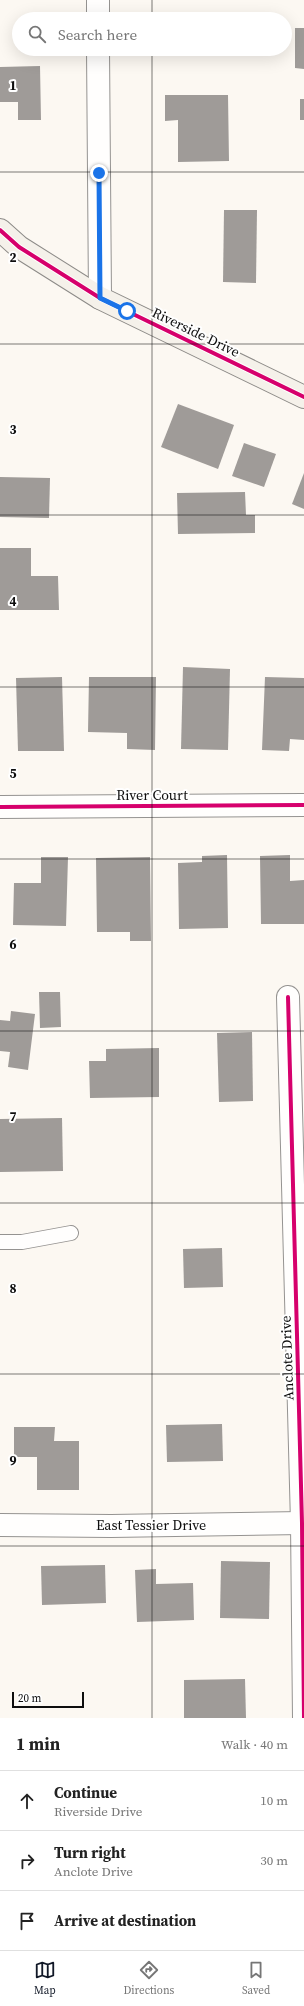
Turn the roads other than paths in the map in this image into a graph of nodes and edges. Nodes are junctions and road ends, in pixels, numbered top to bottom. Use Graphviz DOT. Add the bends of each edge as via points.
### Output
graph roads {
  1 [pos="98,0"];
  2 [pos="98,12"];
  3 [pos="98,56"];
  4 [pos="0,230"];
  5 [pos="100,298"];
  6 [pos="304,397"];
  7 [pos="304,805"];
  8 [pos="0,806"];
  9 [pos="288,997"];
  10 [pos="70,1233"];
  11 [pos="0,1242"];
  12 [pos="302,1523"];
  13 [pos="0,1525"];
  14 [pos="304,1718"];
  1 -- 2 [label="street"];
  3 -- 5 [label="street"];
  4 -- 5 [label="street, Riverside Drive" via="19,247"];
  5 -- 6 [label="street, Riverside Drive"];
  7 -- 8 [label="street, River Court"];
  9 -- 12 [label="street, Anclote Drive"];
  10 -- 11 [label="lane" via="22,1242"];
  12 -- 13 [label="street, East Tessier Drive"];
  12 -- 14 [label="street, Anclote Drive"];
}
